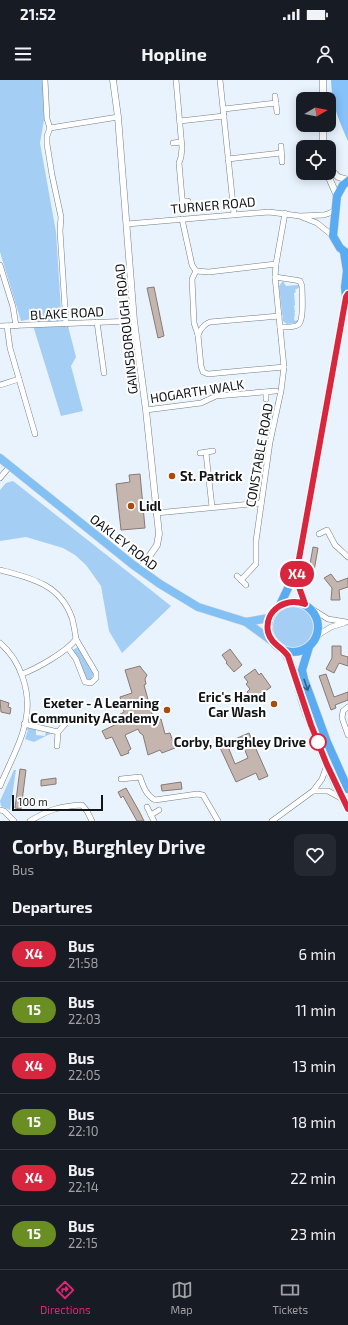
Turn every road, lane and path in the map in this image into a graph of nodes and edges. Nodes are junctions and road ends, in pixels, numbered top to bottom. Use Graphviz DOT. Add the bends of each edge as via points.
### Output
graph roads {
  1 [pos="45,80"];
  2 [pos="113,80"];
  3 [pos="176,80"];
  4 [pos="220,80"];
  5 [pos="323,80"];
  6 [pos="323,92"];
  7 [pos="276,96"];
  8 [pos="276,104"];
  9 [pos="224,109"];
  10 [pos="277,112"];
  11 [pos="224,116"];
  12 [pos="118,117"];
  13 [pos="180,121"];
  14 [pos="50,128"];
  15 [pos="181,142"];
  16 [pos="173,143"];
  17 [pos="281,146"];
  18 [pos="281,153"];
  19 [pos="228,159"];
  20 [pos="282,162"];
  21 [pos="336,175"];
  22 [pos="330,180"];
  23 [pos="348,181"];
  24 [pos="337,196"];
  25 [pos="182,201"];
  26 [pos="188,201"];
  27 [pos="183,209"];
  28 [pos="335,210"];
  29 [pos="234,214"];
  30 [pos="285,214"];
  31 [pos="300,216"];
  32 [pos="182,219"];
  33 [pos="128,224"];
  34 [pos="333,236"];
  35 [pos="346,253"];
  36 [pos="276,264"];
  37 [pos="0,265"];
  38 [pos="196,271"];
  39 [pos="275,277"];
  40 [pos="347,296"];
  41 [pos="279,316"];
  42 [pos="134,321"];
  43 [pos="97,322"];
  44 [pos="66,324"];
  45 [pos="0,326"];
  46 [pos="7,326"];
  47 [pos="16,326"];
  48 [pos="280,327"];
  49 [pos="198,335"];
  50 [pos="284,367"];
  51 [pos="104,373"];
  52 [pos="19,378"];
  53 [pos="0,385"];
  54 [pos="276,391"];
  55 [pos="266,392"];
  56 [pos="266,399"];
  57 [pos="146,410"];
  58 [pos="35,434"];
  59 [pos="213,451"];
  60 [pos="206,452"];
  61 [pos="200,453"];
  62 [pos="0,458"];
  63 [pos="10,466"];
  64 [pos="0,478"];
  65 [pos="261,503"];
  66 [pos="212,507"];
  67 [pos="156,513"];
  68 [pos="319,534"];
  69 [pos="348,557"];
  70 [pos="0,570"];
  71 [pos="140,570"];
  72 [pos="297,570"];
  73 [pos="246,585"];
  74 [pos="305,604"];
  75 [pos="280,605"];
  76 [pos="312,609"];
  77 [pos="269,618"];
  78 [pos="246,622"];
  79 [pos="347,622"];
  80 [pos="318,635"];
  81 [pos="76,639"];
  82 [pos="272,641"];
  83 [pos="0,643"];
  84 [pos="309,647"];
  85 [pos="68,648"];
  86 [pos="284,651"];
  87 [pos="22,674"];
  88 [pos="348,707"];
  89 [pos="66,723"];
  90 [pos="24,724"];
  91 [pos="58,732"];
  92 [pos="348,736"];
  93 [pos="57,746"];
  94 [pos="327,765"];
  95 [pos="121,779"];
  96 [pos="0,786"];
  97 [pos="348,789"];
  98 [pos="312,791"];
  99 [pos="344,800"];
  100 [pos="147,807"];
  101 [pos="348,809"];
  102 [pos="0,810"];
  103 [pos="159,810"];
  104 [pos="151,815"];
  105 [pos="14,821"];
  106 [pos="30,821"];
  107 [pos="92,821"];
  108 [pos="154,821"];
  109 [pos="218,821"];
  110 [pos="272,821"];
  1 -- 14 [label="street" via="47,119"];
  2 -- 12 [label="street, GAINSBOROUGH ROAD"];
  3 -- 13 [label="street"];
  4 -- 9 [label="street"];
  5 -- 6 [label="street"];
  7 -- 8 [label="street"];
  8 -- 9 [label="street"];
  8 -- 10 [label="street"];
  9 -- 11 [label="street"];
  11 -- 13 [label="street"];
  11 -- 19 [label="street"];
  12 -- 14 [label="street"];
  12 -- 33 [label="street, GAINSBOROUGH ROAD"];
  13 -- 15 [label="street"];
  14 -- 44 [label="street" via="47,144 61,217"];
  15 -- 16 [label="street"];
  15 -- 25 [label="street" via="179,163"];
  17 -- 18 [label="street"];
  18 -- 19 [label="street"];
  18 -- 20 [label="street"];
  19 -- 29 [label="street"];
  21 -- 23 [label="street"];
  22 -- 24 [label="street"];
  23 -- 24 [label="highway"];
  24 -- 28 [label="highway"];
  25 -- 26 [label="street"];
  25 -- 27 [label="street"];
  28 -- 31 [label="street, TURNER ROAD" via="324,215"];
  28 -- 34 [label="highway"];
  29 -- 30 [label="street, TURNER ROAD"];
  29 -- 32 [label="street, TURNER ROAD"];
  30 -- 31 [label="street, TURNER ROAD"];
  30 -- 36 [label="street, CONSTABLE ROAD"];
  31 -- 34 [label="street, TURNER ROAD"];
  32 -- 33 [label="street, TURNER ROAD"];
  32 -- 38 [label="street" via="192,265"];
  33 -- 42 [label="street, GAINSBOROUGH ROAD"];
  34 -- 35 [label="highway" via="337,245"];
  35 -- 40 [label="highway"];
  36 -- 38 [label="street" via="209,272"];
  36 -- 39 [label="street, CONSTABLE ROAD"];
  37 -- 47 [label="street"];
  38 -- 49 [label="street" via="192,278 194,323"];
  39 -- 41 [label="street, CONSTABLE ROAD"];
  39 -- 48 [label="street" via="300,281 302,286 300,324"];
  40 -- 72 [label="highway"];
  41 -- 48 [label="street, CONSTABLE ROAD"];
  41 -- 49 [label="street" via="210,322 203,326"];
  42 -- 43 [label="street, BLAKE ROAD"];
  42 -- 57 [label="street, GAINSBOROUGH ROAD"];
  43 -- 44 [label="street, BLAKE ROAD"];
  43 -- 51 [label="street"];
  44 -- 47 [label="street, BLAKE ROAD"];
  45 -- 46 [label="street, BLAKE ROAD"];
  46 -- 47 [label="street, BLAKE ROAD"];
  46 -- 52 [label="street" via="10,348"];
  48 -- 50 [label="street, CONSTABLE ROAD"];
  49 -- 50 [label="street" via="201,366 203,372 208,374"];
  50 -- 65 [label="street, CONSTABLE ROAD"];
  52 -- 53 [label="street"];
  52 -- 58 [label="street"];
  54 -- 55 [label="street, HOGARTH WALK"];
  55 -- 56 [label="street"];
  55 -- 57 [label="street, HOGARTH WALK" via="216,396 201,403"];
  57 -- 67 [label="street, GAINSBOROUGH ROAD"];
  59 -- 60 [label="street"];
  60 -- 61 [label="street"];
  60 -- 66 [label="street"];
  62 -- 63 [label="main road, OAKLEY ROAD"];
  63 -- 64 [label="street"];
  63 -- 71 [label="main road, OAKLEY ROAD"];
  65 -- 66 [label="street"];
  65 -- 73 [label="street, CONSTABLE ROAD" via="256,564 239,578"];
  66 -- 67 [label="street"];
  67 -- 71 [label="street, GAINSBOROUGH ROAD" via="157,545"];
  68 -- 69 [label="street" via="327,530 335,545"];
  70 -- 81 [label="street" via="29,577 57,593 66,604 72,618"];
  71 -- 78 [label="main road, OAKLEY ROAD" via="198,607"];
  72 -- 74 [label="highway" via="298,584"];
  72 -- 75 [label="highway"];
  74 -- 75 [label="highway" via="292,602"];
  74 -- 76 [label="highway"];
  75 -- 77 [label="highway"];
  76 -- 79 [label="street" via="328,618"];
  76 -- 80 [label="highway" via="317,616"];
  77 -- 78 [label="main road"];
  77 -- 82 [label="highway" via="268,633"];
  78 -- 82 [label="main road"];
  79 -- 80 [label="street" via="330,627"];
  80 -- 84 [label="highway"];
  81 -- 85 [label="street"];
  81 -- 85 [label="street" via="96,672 96,678 90,683 85,682 76,659"];
  82 -- 86 [label="highway"];
  83 -- 87 [label="street" via="10,653"];
  84 -- 86 [label="highway" via="301,651"];
  84 -- 97 [label="highway, one-way" via="302,670 304,679 327,742"];
  85 -- 87 [label="street"];
  86 -- 94 [label="highway"];
  87 -- 90 [label="street" via="27,701"];
  88 -- 92 [label="street" via="343,711 342,718"];
  89 -- 91 [label="street"];
  90 -- 91 [label="street"];
  90 -- 96 [label="street"];
  91 -- 93 [label="street"];
  94 -- 98 [label="street" via="322,779"];
  94 -- 99 [label="highway"];
  95 -- 109 [label="street" via="140,777 149,797 154,800 203,795"];
  98 -- 99 [label="street" via="328,791"];
  98 -- 110 [label="street"];
  99 -- 101 [label="highway"];
  100 -- 104 [label="street"];
  102 -- 105 [label="street"];
  103 -- 104 [label="street"];
  104 -- 108 [label="street"];
  106 -- 107 [label="street" via="54,808 82,805"];
}
